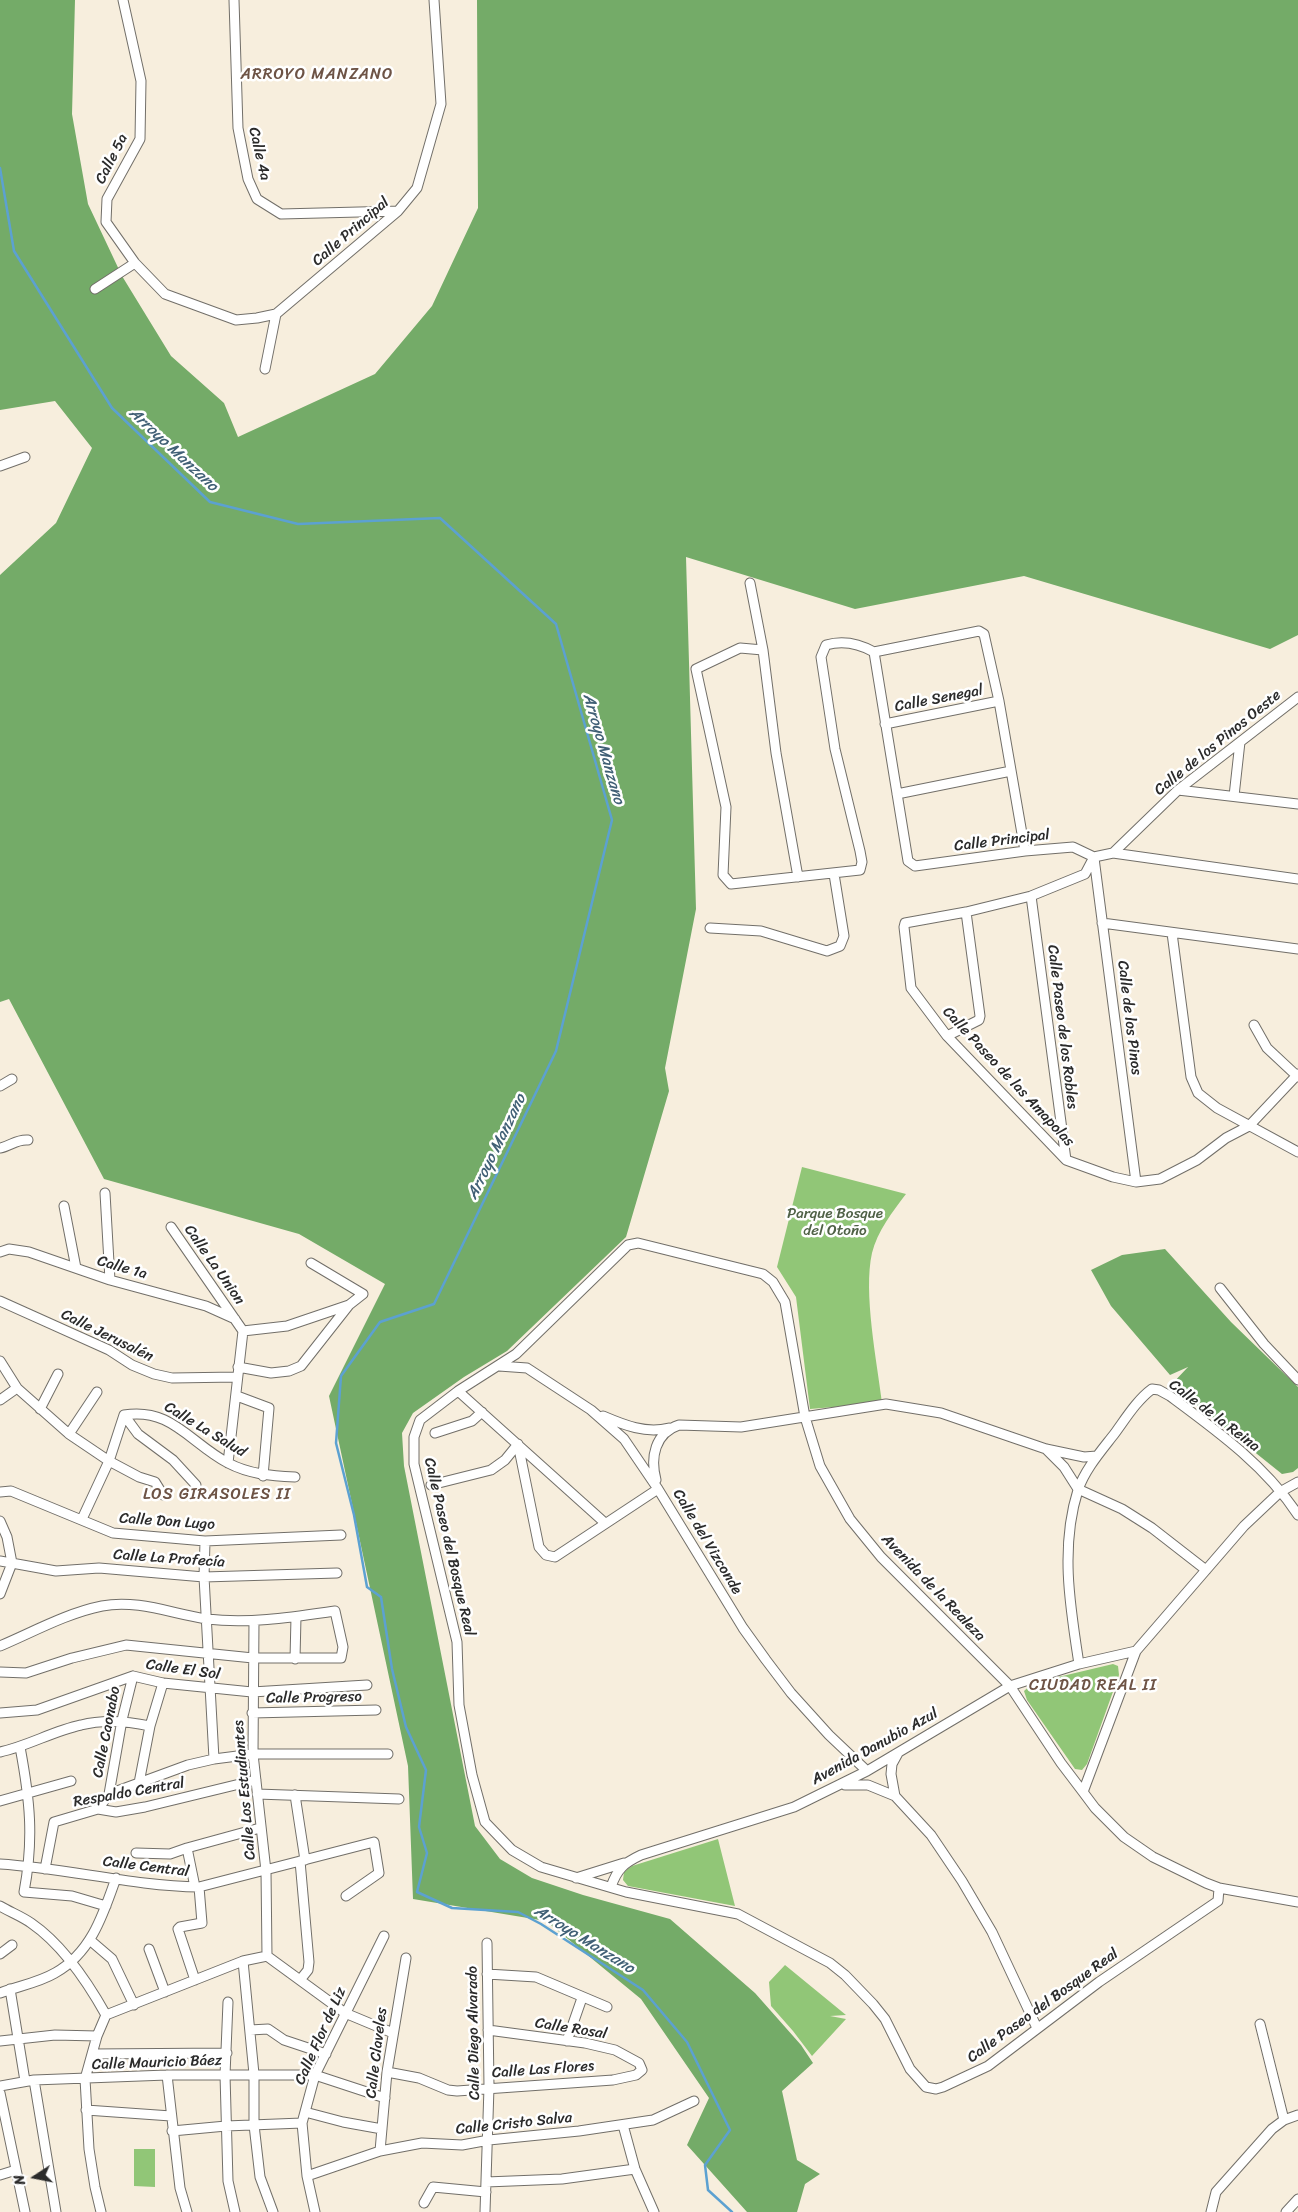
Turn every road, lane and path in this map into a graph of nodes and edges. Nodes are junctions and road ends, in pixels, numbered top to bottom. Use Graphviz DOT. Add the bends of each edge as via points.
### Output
graph roads {
  1 [pos="123,0"];
  2 [pos="234,0"];
  3 [pos="434,0"];
  4 [pos="398,210"];
  5 [pos="135,263"];
  6 [pos="95,289"];
  7 [pos="276,314"];
  8 [pos="265,369"];
  9 [pos="26,457"];
  10 [pos="0,466"];
  11 [pos="750,584"];
  12 [pos="763,650"];
  13 [pos="874,652"];
  14 [pos="1298,696"];
  15 [pos="999,701"];
  16 [pos="885,724"];
  17 [pos="1240,742"];
  18 [pos="1012,771"];
  19 [pos="1178,790"];
  20 [pos="897,794"];
  21 [pos="1234,796"];
  22 [pos="1298,804"];
  23 [pos="1025,851"];
  24 [pos="1113,853"];
  25 [pos="1094,857"];
  26 [pos="834,874"];
  27 [pos="798,877"];
  28 [pos="1298,879"];
  29 [pos="1032,896"];
  30 [pos="966,912"];
  31 [pos="1102,923"];
  32 [pos="710,928"];
  33 [pos="1172,933"];
  34 [pos="1298,949"];
  35 [pos="1254,1025"];
  36 [pos="947,1036"];
  37 [pos="1298,1076"];
  38 [pos="12,1079"];
  39 [pos="0,1086"];
  40 [pos="1249,1126"];
  41 [pos="28,1140"];
  42 [pos="0,1148"];
  43 [pos="1298,1152"];
  44 [pos="1066,1160"];
  45 [pos="1136,1182"];
  46 [pos="105,1193"];
  47 [pos="64,1206"];
  48 [pos="171,1227"];
  49 [pos="638,1243"];
  50 [pos="0,1252"];
  51 [pos="311,1263"];
  52 [pos="76,1268"];
  53 [pos="110,1280"];
  54 [pos="1220,1288"];
  55 [pos="0,1301"];
  56 [pos="349,1305"];
  57 [pos="235,1319"];
  58 [pos="243,1331"];
  59 [pos="522,1348"];
  60 [pos="0,1361"];
  61 [pos="498,1366"];
  62 [pos="238,1367"];
  63 [pos="527,1368"];
  64 [pos="58,1374"];
  65 [pos="237,1377"];
  66 [pos="1298,1380"];
  67 [pos="17,1388"];
  68 [pos="458,1390"];
  69 [pos="97,1392"];
  70 [pos="237,1396"];
  71 [pos="0,1400"];
  72 [pos="40,1409"];
  73 [pos="591,1410"];
  74 [pos="482,1412"];
  75 [pos="124,1414"];
  76 [pos="805,1417"];
  77 [pos="679,1425"];
  78 [pos="435,1433"];
  79 [pos="69,1434"];
  80 [pos="518,1444"];
  81 [pos="1046,1449"];
  82 [pos="1097,1456"];
  83 [pos="109,1461"];
  84 [pos="228,1463"];
  85 [pos="263,1476"];
  86 [pos="295,1477"];
  87 [pos="1298,1482"];
  88 [pos="196,1485"];
  89 [pos="431,1485"];
  90 [pos="658,1489"];
  91 [pos="1078,1489"];
  92 [pos="0,1492"];
  93 [pos="1280,1492"];
  94 [pos="164,1495"];
  95 [pos="1298,1515"];
  96 [pos="82,1519"];
  97 [pos="0,1521"];
  98 [pos="605,1523"];
  99 [pos="341,1535"];
  100 [pos="205,1541"];
  101 [pos="0,1561"];
  102 [pos="12,1563"];
  103 [pos="1206,1570"];
  104 [pos="336,1573"];
  105 [pos="204,1577"];
  106 [pos="0,1594"];
  107 [pos="296,1617"];
  108 [pos="208,1619"];
  109 [pos="254,1621"];
  110 [pos="0,1646"];
  111 [pos="1136,1651"];
  112 [pos="208,1654"];
  113 [pos="253,1658"];
  114 [pos="296,1659"];
  115 [pos="1079,1664"];
  116 [pos="0,1672"];
  117 [pos="133,1676"];
  118 [pos="163,1682"];
  119 [pos="367,1685"];
  120 [pos="1010,1686"];
  121 [pos="209,1688"];
  122 [pos="252,1692"];
  123 [pos="376,1710"];
  124 [pos="252,1712"];
  125 [pos="0,1713"];
  126 [pos="122,1720"];
  127 [pos="150,1726"];
  128 [pos="20,1748"];
  129 [pos="0,1752"];
  130 [pos="898,1752"];
  131 [pos="253,1754"];
  132 [pos="388,1754"];
  133 [pos="214,1759"];
  134 [pos="867,1771"];
  135 [pos="256,1780"];
  136 [pos="71,1781"];
  137 [pos="139,1783"];
  138 [pos="839,1786"];
  139 [pos="1083,1792"];
  140 [pos="29,1794"];
  141 [pos="109,1794"];
  142 [pos="257,1794"];
  143 [pos="294,1794"];
  144 [pos="895,1796"];
  145 [pos="399,1799"];
  146 [pos="0,1801"];
  147 [pos="98,1809"];
  148 [pos="260,1828"];
  149 [pos="187,1848"];
  150 [pos="136,1853"];
  151 [pos="303,1860"];
  152 [pos="624,1863"];
  153 [pos="0,1864"];
  154 [pos="29,1866"];
  155 [pos="45,1869"];
  156 [pos="266,1871"];
  157 [pos="116,1878"];
  158 [pos="576,1878"];
  159 [pos="197,1887"];
  160 [pos="611,1888"];
  161 [pos="1219,1888"];
  162 [pos="346,1896"];
  163 [pos="1298,1902"];
  164 [pos="0,1906"];
  165 [pos="106,1906"];
  166 [pos="384,1936"];
  167 [pos="91,1941"];
  168 [pos="486,1942"];
  169 [pos="12,1945"];
  170 [pos="149,1949"];
  171 [pos="0,1954"];
  172 [pos="267,1956"];
  173 [pos="406,1958"];
  174 [pos="243,1961"];
  175 [pos="72,1962"];
  176 [pos="487,1974"];
  177 [pos="195,1980"];
  178 [pos="300,1980"];
  179 [pos="10,1990"];
  180 [pos="165,1992"];
  181 [pos="0,1993"];
  182 [pos="582,1998"];
  183 [pos="228,2002"];
  184 [pos="134,2004"];
  185 [pos="607,2008"];
  186 [pos="345,2013"];
  187 [pos="106,2014"];
  188 [pos="1260,2024"];
  189 [pos="1037,2028"];
  190 [pos="250,2030"];
  191 [pos="488,2030"];
  192 [pos="393,2033"];
  193 [pos="97,2036"];
  194 [pos="18,2039"];
  195 [pos="0,2041"];
  196 [pos="567,2042"];
  197 [pos="227,2053"];
  198 [pos="92,2054"];
  199 [pos="326,2054"];
  200 [pos="642,2070"];
  201 [pos="387,2072"];
  202 [pos="254,2074"];
  203 [pos="167,2075"];
  204 [pos="225,2075"];
  205 [pos="315,2075"];
  206 [pos="85,2079"];
  207 [pos="30,2081"];
  208 [pos="0,2086"];
  209 [pos="489,2088"];
  210 [pos="0,2092"];
  211 [pos="385,2098"];
  212 [pos="694,2101"];
  213 [pos="86,2110"];
  214 [pos="305,2112"];
  215 [pos="1298,2115"];
  216 [pos="171,2116"];
  217 [pos="3,2119"];
  218 [pos="1284,2120"];
  219 [pos="302,2123"];
  220 [pos="623,2125"];
  221 [pos="226,2126"];
  222 [pos="254,2126"];
  223 [pos="382,2129"];
  224 [pos="172,2131"];
  225 [pos="489,2140"];
  226 [pos="380,2151"];
  227 [pos="635,2169"];
  228 [pos="16,2170"];
  229 [pos="0,2175"];
  230 [pos="307,2176"];
  231 [pos="486,2187"];
  232 [pos="1298,2200"];
  233 [pos="424,2203"];
  234 [pos="25,2212"];
  235 [pos="56,2212"];
  236 [pos="101,2212"];
  237 [pos="187,2212"];
  238 [pos="235,2212"];
  239 [pos="273,2212"];
  240 [pos="315,2212"];
  241 [pos="485,2212"];
  242 [pos="654,2212"];
  243 [pos="1206,2212"];
  244 [pos="1211,2212"];
  245 [pos="1286,2212"];
  1 -- 5 [label="street, Calle 5a" via="141,81 140,139 106,198 106,222"];
  2 -- 4 [label="street, Calle 4a" via="238,128 248,179 257,199 281,214"];
  3 -- 4 [label="street, Calle Principal" via="441,104 417,188"];
  4 -- 7 [label="street, Calle Principal"];
  5 -- 6 [label="street"];
  5 -- 7 [label="street, Calle Principal" via="165,294 236,320"];
  7 -- 8 [label="street"];
  9 -- 10 [label="street"];
  11 -- 12 [label="street"];
  12 -- 27 [label="street" via="776,753"];
  12 -- 27 [label="street" via="740,648 696,669 726,807 723,875 731,884"];
  13 -- 15 [label="street" via="979,631 986,639"];
  13 -- 16 [label="street"];
  13 -- 26 [label="street" via="863,646 838,641 826,645 821,657 835,749 862,862 860,870"];
  14 -- 17 [label="street, Calle de los Pinos Oeste"];
  15 -- 16 [label="street, Calle Senegal"];
  15 -- 18 [label="street"];
  16 -- 20 [label="street"];
  17 -- 19 [label="street, Calle de los Pinos Oeste"];
  17 -- 21 [label="street"];
  18 -- 20 [label="street"];
  18 -- 23 [label="street"];
  19 -- 21 [label="street"];
  19 -- 24 [label="street, Calle de los Pinos Oeste"];
  20 -- 23 [label="street, Calle Principal" via="911,865"];
  21 -- 22 [label="street"];
  23 -- 25 [label="street, Calle Principal" via="1073,848"];
  24 -- 25 [label="street"];
  24 -- 28 [label="street"];
  25 -- 29 [label="street, Calle Paseo de las Amapolas" via="1085,874"];
  25 -- 31 [label="street, Calle de los Pinos"];
  26 -- 27 [label="street"];
  26 -- 32 [label="street" via="844,936 840,946 827,951 760,931"];
  29 -- 30 [label="street, Calle Paseo de las Amapolas"];
  29 -- 44 [label="street, Calle Paseo de los Robles"];
  30 -- 36 [label="street" via="980,1016 979,1020"];
  30 -- 36 [label="street, Calle Paseo de las Amapolas" via="908,921 904,927 911,988"];
  31 -- 33 [label="street"];
  31 -- 45 [label="street, Calle de los Pinos"];
  33 -- 34 [label="street"];
  33 -- 40 [label="street" via="1191,1077 1198,1093"];
  35 -- 37 [label="street" via="1267,1048"];
  36 -- 44 [label="street, Calle Paseo de las Amapolas"];
  37 -- 40 [label="street, Calle Paseo de las Amapolas"];
  38 -- 39 [label="street"];
  40 -- 43 [label="street"];
  40 -- 45 [label="street, Calle Paseo de las Amapolas" via="1226,1138 1197,1160 1160,1179"];
  41 -- 42 [label="street" via="18,1139 8,1147"];
  44 -- 45 [label="street, Calle Paseo de las Amapolas"];
  46 -- 53 [label="street"];
  47 -- 52 [label="street"];
  48 -- 57 [label="street, Calle La Union"];
  49 -- 59 [label="street, Calle Paseo del Bosque Real" via="628,1245"];
  49 -- 76 [label="street, Avenida de la Realeza" via="763,1274 773,1282 783,1295 788,1314"];
  50 -- 52 [label="street, Calle 1a" via="8,1249 29,1252"];
  51 -- 56 [label="street" via="363,1294"];
  52 -- 53 [label="street, Calle 1a"];
  53 -- 57 [label="street, Calle 1a" via="206,1306"];
  54 -- 66 [label="street" via="1264,1344"];
  55 -- 65 [label="street, Calle Jerusalén" via="154,1374 172,1378"];
  56 -- 58 [label="street" via="287,1326"];
  56 -- 62 [label="street" via="301,1366 271,1373"];
  57 -- 58 [label="street, Calle La Union"];
  58 -- 62 [label="street"];
  59 -- 61 [label="street, Calle Paseo del Bosque Real"];
  59 -- 63 [label="street"];
  60 -- 67 [label="street"];
  61 -- 63 [label="street, Calle del Vizconde"];
  61 -- 68 [label="street, Calle Paseo del Bosque Real"];
  62 -- 65 [label="street"];
  63 -- 73 [label="street, Calle del Vizconde"];
  64 -- 72 [label="street"];
  65 -- 70 [label="street"];
  67 -- 71 [label="street"];
  67 -- 72 [label="street"];
  68 -- 74 [label="street"];
  68 -- 158 [label="street, Calle Paseo del Bosque Real" via="420,1420 414,1437 414,1464 457,1642 459,1704 472,1775 485,1822 512,1850 541,1867"];
  69 -- 79 [label="street"];
  70 -- 84 [label="street"];
  70 -- 85 [label="street" via="269,1408"];
  72 -- 79 [label="street"];
  73 -- 77 [label="street" via="626,1426 660,1430"];
  73 -- 90 [label="street, Calle del Vizconde" via="624,1439"];
  74 -- 78 [label="street" via="472,1420"];
  74 -- 80 [label="street"];
  75 -- 83 [label="street"];
  75 -- 84 [label="street, Calle La Salud" via="140,1412 172,1424"];
  75 -- 88 [label="street" via="138,1434 172,1460"];
  76 -- 77 [label="street" via="741,1427"];
  76 -- 81 [label="street" via="886,1404 942,1413"];
  76 -- 120 [label="street, Avenida de la Realeza" via="820,1466 850,1519 887,1563"];
  77 -- 90 [label="street" via="664,1433 656,1444 654,1468"];
  79 -- 83 [label="street"];
  80 -- 89 [label="street" via="505,1460 491,1470"];
  80 -- 98 [label="street"];
  80 -- 98 [label="street" via="539,1547 546,1555 555,1557"];
  81 -- 82 [label="street" via="1084,1457"];
  81 -- 91 [label="street" via="1064,1467"];
  82 -- 91 [label="street, Calle de la Reina"];
  82 -- 93 [label="street, Calle de la Reina" via="1147,1393 1159,1390 1187,1408 1243,1454"];
  83 -- 94 [label="street" via="155,1482"];
  83 -- 96 [label="street"];
  84 -- 85 [label="street, Calle La Salud"];
  85 -- 86 [label="street, Calle La Salud"];
  87 -- 93 [label="street"];
  90 -- 98 [label="street"];
  90 -- 134 [label="street, Calle del Vizconde" via="771,1667 829,1735"];
  91 -- 103 [label="street" via="1122,1509"];
  91 -- 115 [label="street, Calle de la Reina" via="1067,1558 1068,1590"];
  92 -- 96 [label="street, Calle Don Lugo" via="11,1491"];
  93 -- 95 [label="street, Calle de la Reina"];
  93 -- 103 [label="street" via="1244,1526"];
  96 -- 100 [label="street, Calle Don Lugo" via="113,1533"];
  97 -- 102 [label="street"];
  99 -- 100 [label="street, Calle Don Lugo"];
  100 -- 105 [label="street"];
  101 -- 102 [label="street, Calle La Profecía"];
  102 -- 105 [label="street, Calle La Profecía" via="56,1571 99,1568"];
  102 -- 106 [label="street"];
  103 -- 111 [label="street"];
  104 -- 105 [label="street, Calle La Profecía"];
  105 -- 108 [label="street"];
  107 -- 109 [label="street"];
  107 -- 114 [label="street"];
  107 -- 114 [label="street" via="335,1611 343,1647 341,1658"];
  108 -- 109 [label="street"];
  108 -- 110 [label="street" via="130,1604 103,1606 67,1617"];
  108 -- 112 [label="street"];
  109 -- 113 [label="street, Calle Los Estudiantes"];
  111 -- 115 [label="street, Avenida Danubio Azul"];
  111 -- 139 [label="street"];
  112 -- 113 [label="street"];
  112 -- 116 [label="street" via="126,1646 26,1673"];
  112 -- 121 [label="street"];
  113 -- 114 [label="street"];
  113 -- 122 [label="street, Calle Los Estudiantes"];
  115 -- 120 [label="street, Avenida Danubio Azul"];
  117 -- 118 [label="street, Calle El Sol"];
  117 -- 125 [label="street, Calle El Sol" via="37,1710"];
  117 -- 126 [label="street, Calle Caonabo"];
  118 -- 121 [label="street, Calle El Sol"];
  118 -- 127 [label="street"];
  119 -- 122 [label="street, Calle El Sol"];
  120 -- 130 [label="street, Avenida Danubio Azul"];
  120 -- 139 [label="street, Avenida de la Realeza"];
  121 -- 122 [label="street, Calle El Sol"];
  121 -- 133 [label="street"];
  122 -- 124 [label="street, Calle Los Estudiantes"];
  123 -- 124 [label="street, Calle Progreso"];
  124 -- 131 [label="street, Calle Los Estudiantes"];
  126 -- 127 [label="street"];
  126 -- 128 [label="street" via="81,1725"];
  126 -- 141 [label="street, Calle Caonabo"];
  127 -- 137 [label="street"];
  128 -- 129 [label="street"];
  128 -- 140 [label="street"];
  130 -- 134 [label="street, Avenida Danubio Azul"];
  130 -- 144 [label="street" via="890,1774"];
  131 -- 132 [label="street"];
  131 -- 133 [label="street"];
  131 -- 135 [label="street, Calle Los Estudiantes"];
  133 -- 137 [label="street"];
  134 -- 138 [label="street, Avenida Danubio Azul"];
  135 -- 142 [label="street, Calle Los Estudiantes"];
  135 -- 147 [label="street, Respaldo Central" via="145,1807 116,1812"];
  136 -- 140 [label="street"];
  137 -- 141 [label="street"];
  138 -- 144 [label="street" via="868,1785"];
  138 -- 152 [label="street, Avenida Danubio Azul" via="772,1815"];
  139 -- 161 [label="street, Avenida de la Realeza" via="1108,1822 1142,1851"];
  140 -- 146 [label="street"];
  140 -- 154 [label="street"];
  141 -- 147 [label="street"];
  142 -- 143 [label="street"];
  142 -- 148 [label="street, Calle Los Estudiantes"];
  143 -- 145 [label="street"];
  143 -- 151 [label="street"];
  144 -- 189 [label="street" via="931,1835 962,1882 992,1932"];
  147 -- 155 [label="street, Respaldo Central" via="54,1822"];
  148 -- 149 [label="street"];
  148 -- 156 [label="street, Calle Los Estudiantes"];
  149 -- 150 [label="street" via="170,1854"];
  149 -- 159 [label="street"];
  151 -- 156 [label="street, Calle Central"];
  151 -- 162 [label="street, Calle Central" via="374,1842 379,1873"];
  151 -- 178 [label="street" via="309,1962 308,1970"];
  152 -- 158 [label="street"];
  152 -- 160 [label="street"];
  153 -- 154 [label="street, Calle Central"];
  154 -- 155 [label="street, Calle Central"];
  154 -- 165 [label="street" via="24,1892 72,1896"];
  155 -- 157 [label="street, Calle Central"];
  156 -- 159 [label="street, Calle Central"];
  156 -- 172 [label="street, Calle Los Estudiantes"];
  157 -- 159 [label="street, Calle Central" via="171,1887"];
  157 -- 165 [label="street"];
  158 -- 160 [label="street, Calle Paseo del Bosque Real"];
  159 -- 177 [label="street" via="202,1923 178,1929"];
  160 -- 189 [label="street, Calle Paseo del Bosque Real" via="738,1914 830,1963 846,1975 885,2019 910,2069 926,2087 944,2087 988,2066"];
  161 -- 163 [label="street, Avenida de la Realeza"];
  161 -- 189 [label="street, Calle Paseo del Bosque Real" via="1218,1901"];
  164 -- 175 [label="street" via="38,1928"];
  165 -- 167 [label="street"];
  166 -- 186 [label="street, Calle Flor de Liz"];
  167 -- 175 [label="street"];
  167 -- 184 [label="street" via="112,1959"];
  168 -- 176 [label="street, Calle Diego Alvarado"];
  169 -- 171 [label="street"];
  170 -- 180 [label="street"];
  172 -- 174 [label="street"];
  172 -- 178 [label="street"];
  173 -- 192 [label="street, Calle Claveles"];
  174 -- 177 [label="street"];
  174 -- 190 [label="street"];
  175 -- 179 [label="street" via="54,1974"];
  175 -- 187 [label="street"];
  176 -- 182 [label="street" via="536,1977"];
  176 -- 191 [label="street, Calle Diego Alvarado"];
  177 -- 180 [label="street"];
  178 -- 186 [label="street"];
  179 -- 181 [label="street"];
  179 -- 194 [label="street"];
  180 -- 184 [label="street"];
  182 -- 185 [label="street"];
  182 -- 196 [label="street"];
  183 -- 197 [label="street"];
  184 -- 187 [label="street"];
  186 -- 192 [label="street"];
  186 -- 199 [label="street, Calle Flor de Liz"];
  187 -- 193 [label="street"];
  188 -- 218 [label="street"];
  190 -- 199 [label="street" via="268,2029 284,2040"];
  190 -- 202 [label="street"];
  191 -- 196 [label="street, Calle Rosal"];
  191 -- 209 [label="street, Calle Diego Alvarado"];
  192 -- 201 [label="street, Calle Claveles"];
  193 -- 194 [label="street" via="55,2035"];
  193 -- 198 [label="street"];
  194 -- 195 [label="street"];
  194 -- 207 [label="street"];
  196 -- 200 [label="street, Calle Rosal" via="615,2050 639,2063"];
  197 -- 198 [label="street"];
  197 -- 204 [label="street"];
  198 -- 206 [label="street"];
  199 -- 205 [label="street, Calle Flor de Liz"];
  200 -- 209 [label="street, Calle Las Flores" via="636,2075 614,2080"];
  201 -- 209 [label="street, Calle Las Flores" via="419,2078 448,2090"];
  201 -- 211 [label="street, Calle Claveles"];
  202 -- 204 [label="street, Calle Mauricio Báez"];
  202 -- 205 [label="street, Calle Mauricio Báez"];
  202 -- 222 [label="street"];
  203 -- 204 [label="street, Calle Mauricio Báez"];
  203 -- 206 [label="street, Calle Mauricio Báez"];
  203 -- 216 [label="street"];
  204 -- 221 [label="street"];
  205 -- 211 [label="street, Calle Mauricio Báez"];
  205 -- 214 [label="street, Calle Flor de Liz"];
  206 -- 207 [label="street, Calle Mauricio Báez"];
  206 -- 213 [label="street"];
  207 -- 208 [label="street, Calle Mauricio Báez"];
  207 -- 235 [label="street"];
  209 -- 225 [label="street, Calle Diego Alvarado"];
  210 -- 217 [label="street"];
  211 -- 223 [label="street, Calle Claveles"];
  212 -- 220 [label="street, Calle Cristo Salva" via="653,2120"];
  213 -- 216 [label="street"];
  213 -- 236 [label="street" via="92,2168"];
  214 -- 219 [label="street, Calle Flor de Liz"];
  214 -- 223 [label="street"];
  215 -- 218 [label="street"];
  216 -- 224 [label="street"];
  217 -- 228 [label="street"];
  218 -- 244 [label="street" via="1272,2129 1216,2192"];
  219 -- 222 [label="street"];
  219 -- 230 [label="street, Calle Flor de Liz"];
  220 -- 225 [label="street, Calle Cristo Salva"];
  220 -- 227 [label="street"];
  221 -- 222 [label="street"];
  221 -- 224 [label="street"];
  221 -- 238 [label="street" via="228,2181"];
  222 -- 239 [label="street" via="260,2177"];
  223 -- 226 [label="street, Calle Claveles"];
  224 -- 237 [label="street" via="180,2188"];
  225 -- 226 [label="street, Calle Cristo Salva" via="462,2146 422,2143"];
  225 -- 231 [label="street, Calle Diego Alvarado"];
  226 -- 230 [label="street, Calle Cristo Salva"];
  227 -- 231 [label="street"];
  227 -- 242 [label="street"];
  228 -- 229 [label="street"];
  228 -- 234 [label="street"];
  230 -- 240 [label="street, Calle Flor de Liz"];
  231 -- 233 [label="street" via="433,2187"];
  231 -- 241 [label="street, Calle Diego Alvarado"];
  232 -- 245 [label="street"];
  243 -- 244 [label="street"];
}
